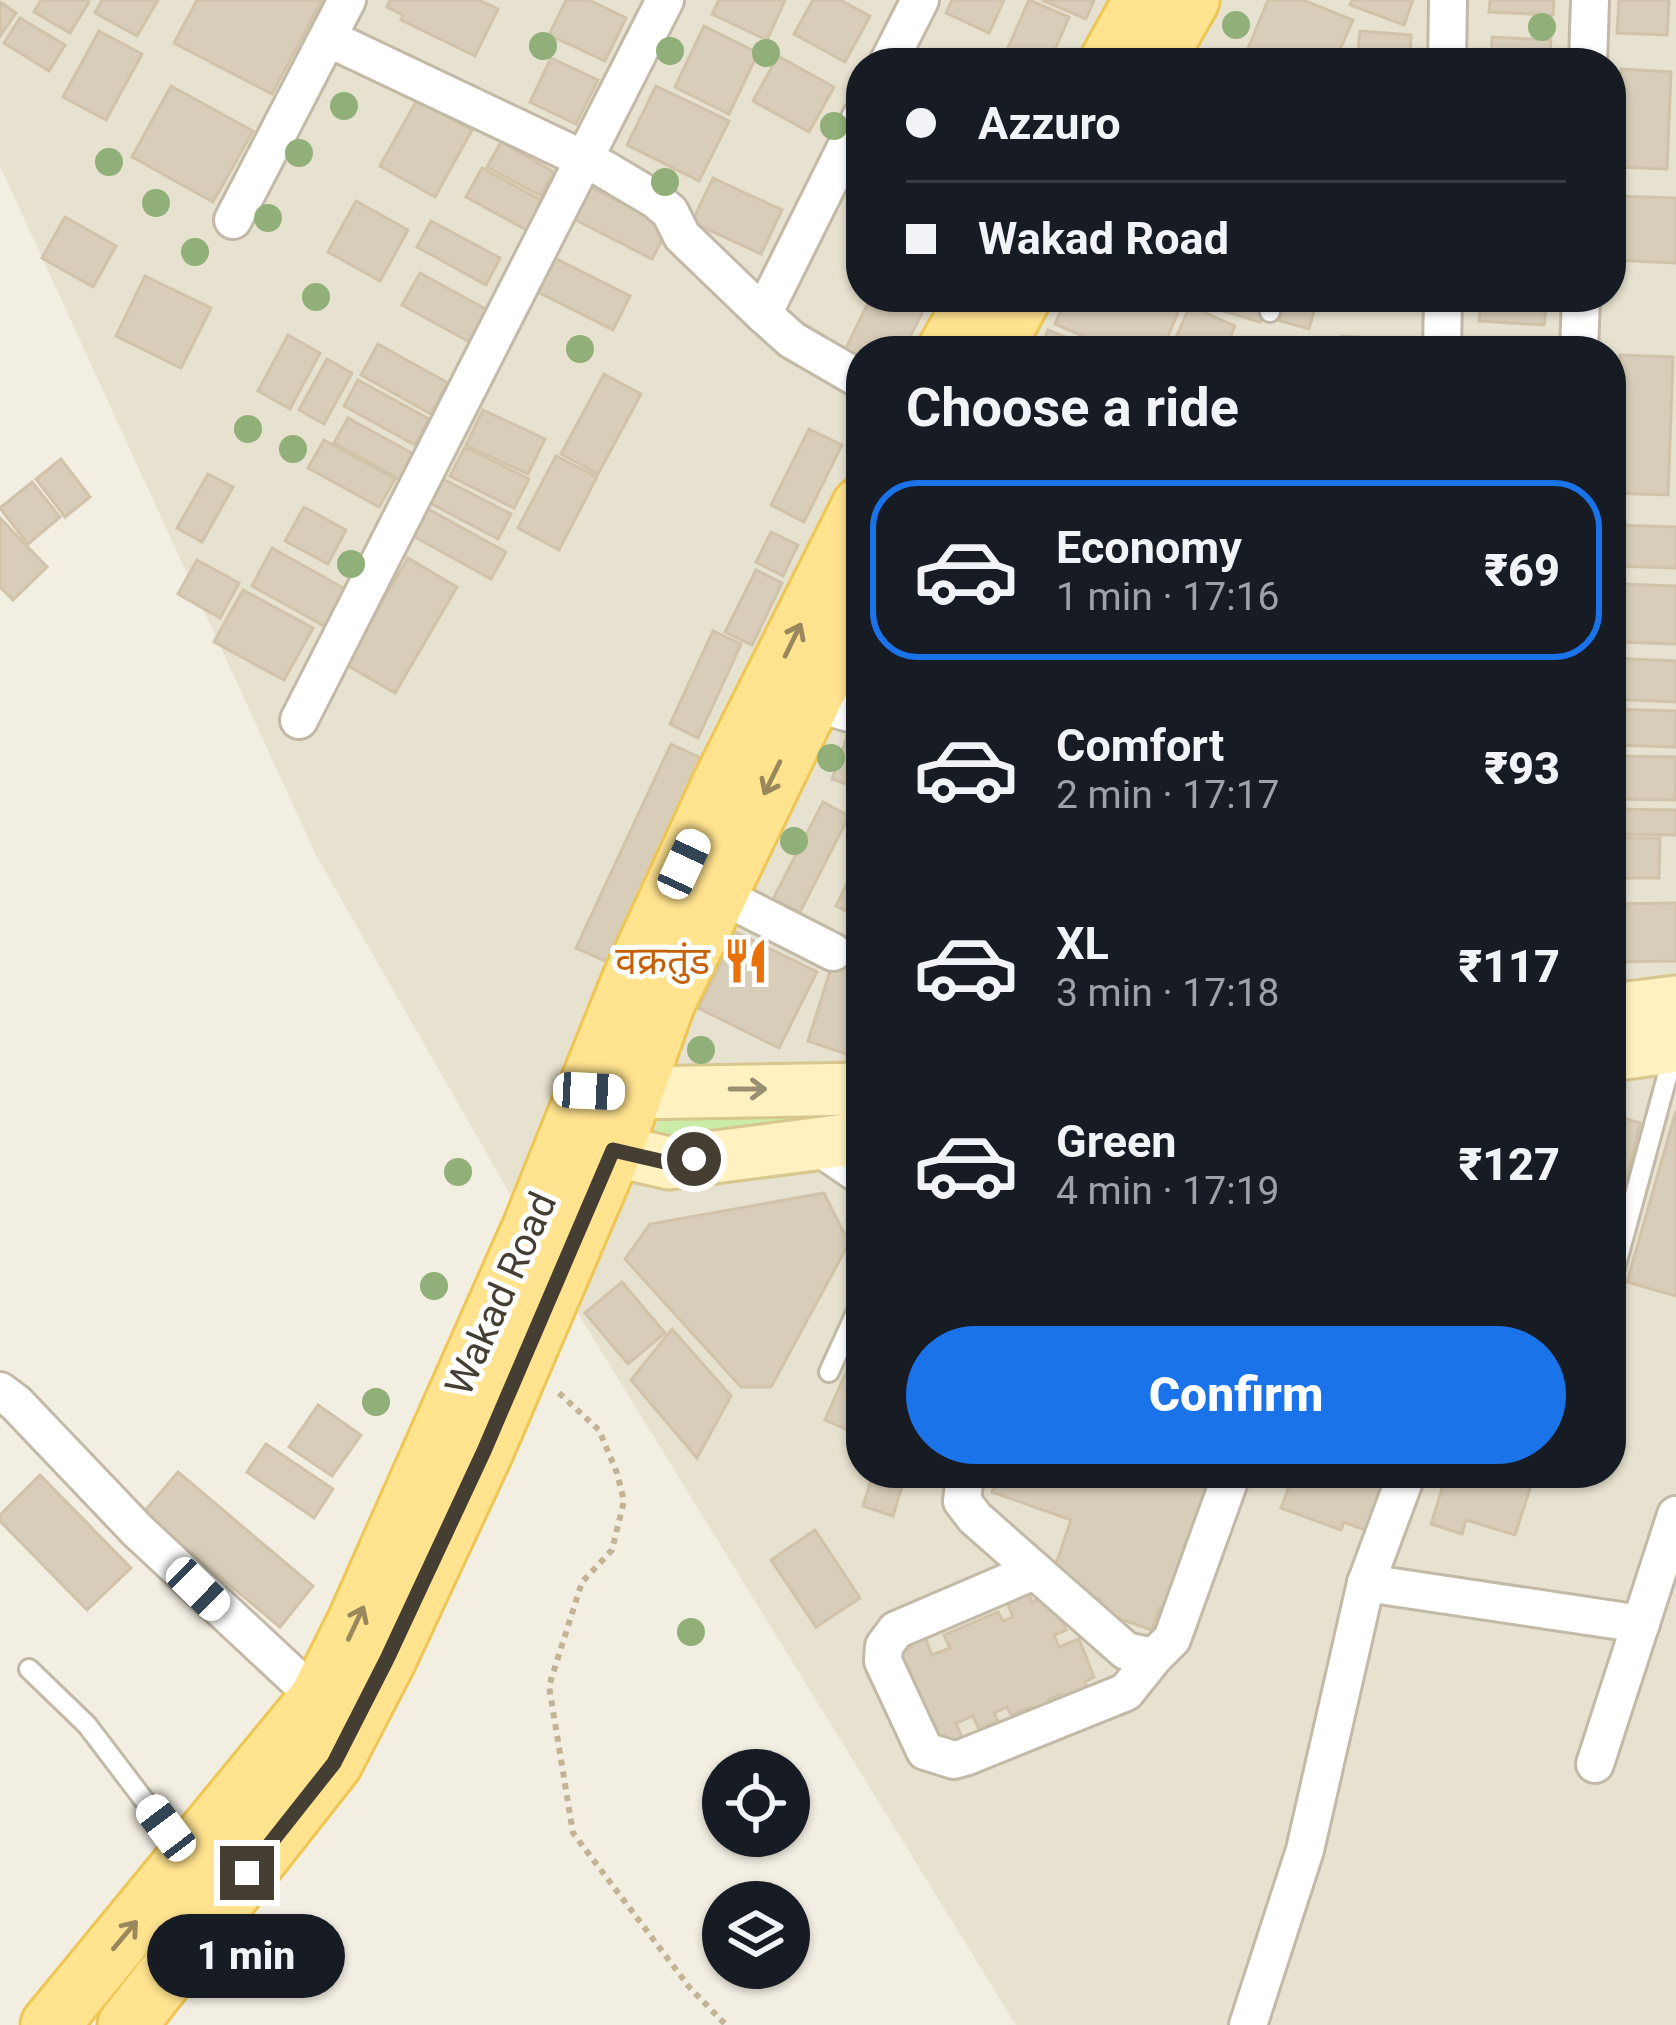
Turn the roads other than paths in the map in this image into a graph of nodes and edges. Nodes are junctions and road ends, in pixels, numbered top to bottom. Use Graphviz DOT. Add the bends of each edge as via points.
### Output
graph roads {
  1 [pos="347,0"];
  2 [pos="665,0"];
  3 [pos="920,0"];
  4 [pos="1143,0"];
  5 [pos="1190,0"];
  6 [pos="1448,0"];
  7 [pos="1590,0"];
  8 [pos="328,38"];
  9 [pos="896,48"];
  10 [pos="1116,48"];
  11 [pos="1163,48"];
  12 [pos="1447,48"];
  13 [pos="1588,48"];
  14 [pos="846,147"];
  15 [pos="584,159"];
  16 [pos="233,220"];
  17 [pos="763,314"];
  18 [pos="846,371"];
  19 [pos="846,536"];
  20 [pos="846,662"];
  21 [pos="835,709"];
  22 [pos="299,720"];
  23 [pos="717,893"];
  24 [pos="833,952"];
  25 [pos="1676,1002"];
  26 [pos="1626,1008"];
  27 [pos="1676,1046"];
  28 [pos="1626,1052"];
  29 [pos="846,1091"];
  30 [pos="602,1116"];
  31 [pos="837,1140"];
  32 [pos="1626,1228"];
  33 [pos="846,1335"];
  34 [pos="829,1372"];
  35 [pos="0,1391"];
  36 [pos="963,1488"];
  37 [pos="1227,1488"];
  38 [pos="1401,1488"];
  39 [pos="1676,1515"];
  40 [pos="1034,1570"];
  41 [pos="1366,1583"];
  42 [pos="1641,1624"];
  43 [pos="1154,1657"];
  44 [pos="29,1669"];
  45 [pos="318,1700"];
  46 [pos="1595,1764"];
  47 [pos="189,1859"];
  48 [pos="50,2025"];
  49 [pos="127,2025"];
  50 [pos="1248,2025"];
  1 -- 8 [label="street"];
  2 -- 15 [label="street"];
  3 -- 9 [label="street"];
  4 -- 10 [label="main road"];
  5 -- 11 [label="main road"];
  6 -- 12 [label="street"];
  7 -- 13 [label="street"];
  8 -- 15 [label="street"];
  8 -- 16 [label="street"];
  14 -- 17 [label="street"];
  15 -- 17 [label="street" via="670,212 682,236"];
  15 -- 22 [label="street"];
  17 -- 18 [label="street"];
  30 -- 19 [label="main road, Wakad Road, one-way" via="630,983"];
  20 -- 21 [label="main road, Wakad Road"];
  21 -- 23 [label="main road, Wakad Road, one-way"];
  23 -- 24 [label="street"];
  23 -- 30 [label="main road, Wakad Road"];
  25 -- 26 [label="main road"];
  27 -- 28 [label="main road"];
  27 -- 32 [label="lane"];
  30 -- 29 [label="main road, one-way"];
  30 -- 31 [label="main road" via="669,1163"];
  45 -- 30 [label="main road, Wakad Road, one-way"];
  30 -- 49 [label="main road, Wakad Road" via="521,1364 334,1763"];
  33 -- 34 [label="lane"];
  35 -- 45 [label="street"];
  36 -- 40 [label="street" via="962,1502 975,1518"];
  37 -- 43 [label="street" via="1172,1640"];
  38 -- 41 [label="street"];
  39 -- 42 [label="street"];
  40 -- 43 [label="street" via="1126,1651"];
  40 -- 43 [label="street" via="896,1630 884,1646 883,1661 925,1751 965,1757 1126,1692"];
  41 -- 42 [label="street"];
  41 -- 50 [label="street" via="1306,1850"];
  42 -- 46 [label="street"];
  44 -- 47 [label="lane" via="87,1725"];
  45 -- 47 [label="main road, Wakad Road"];
  48 -- 47 [label="main road, Wakad Road, one-way"];
}
